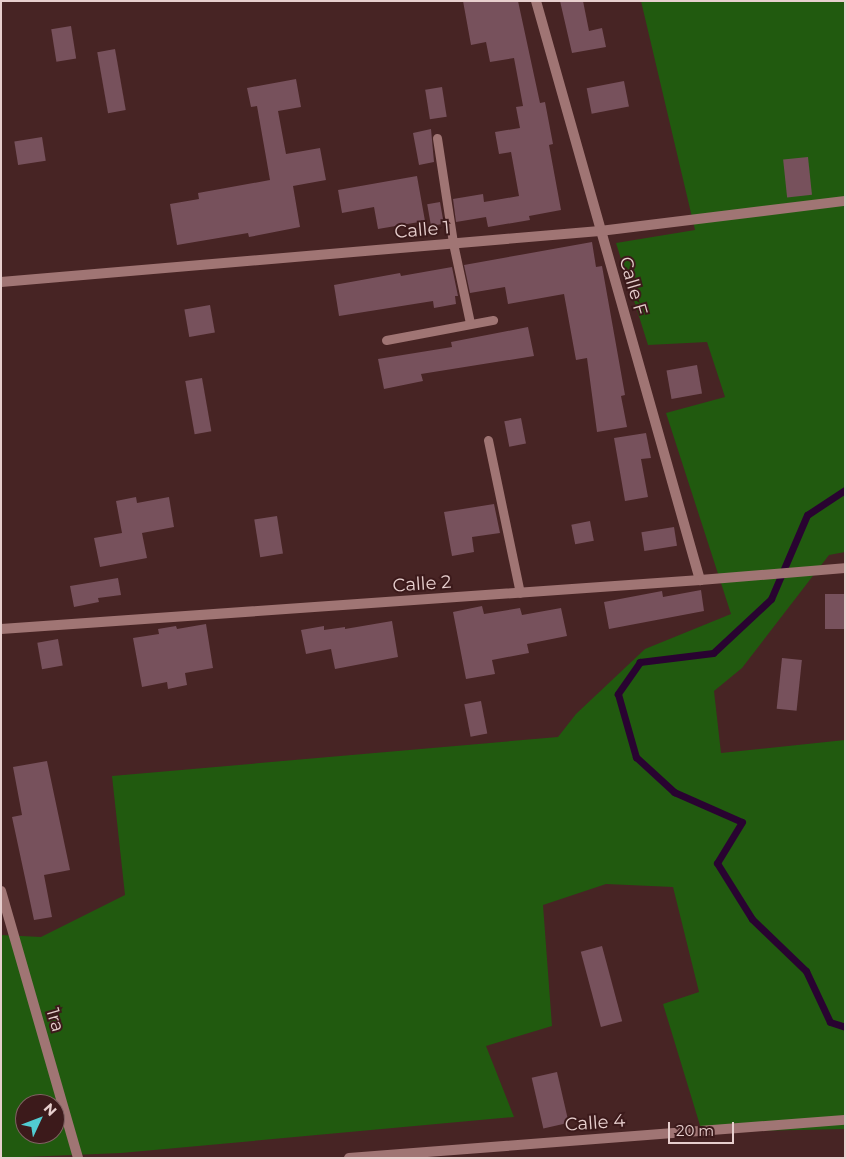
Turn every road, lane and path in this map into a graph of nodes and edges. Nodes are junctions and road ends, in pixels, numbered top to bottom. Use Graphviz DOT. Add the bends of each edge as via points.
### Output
graph roads {
  1 [pos="536,1"];
  2 [pos="437,138"];
  3 [pos="845,201"];
  4 [pos="600,231"];
  5 [pos="453,244"];
  6 [pos="1,282"];
  7 [pos="494,320"];
  8 [pos="470,323"];
  9 [pos="386,340"];
  10 [pos="488,440"];
  11 [pos="845,568"];
  12 [pos="700,580"];
  13 [pos="520,593"];
  14 [pos="1,629"];
  15 [pos="1,891"];
  16 [pos="845,1120"];
  17 [pos="78,1158"];
  18 [pos="348,1158"];
  1 -- 4 [label="street, Calle F"];
  2 -- 5 [label="lane"];
  3 -- 4 [label="street, Calle 1"];
  4 -- 5 [label="street, Calle 1"];
  4 -- 12 [label="street, Calle F"];
  5 -- 6 [label="street, Calle 1"];
  5 -- 8 [label="lane"];
  7 -- 8 [label="lane"];
  8 -- 9 [label="lane"];
  10 -- 13 [label="lane"];
  11 -- 12 [label="street, Calle 2"];
  12 -- 13 [label="street, Calle 2"];
  13 -- 14 [label="street, Calle 2"];
  15 -- 17 [label="street, 1ra"];
  16 -- 18 [label="street, Calle 4"];
}
